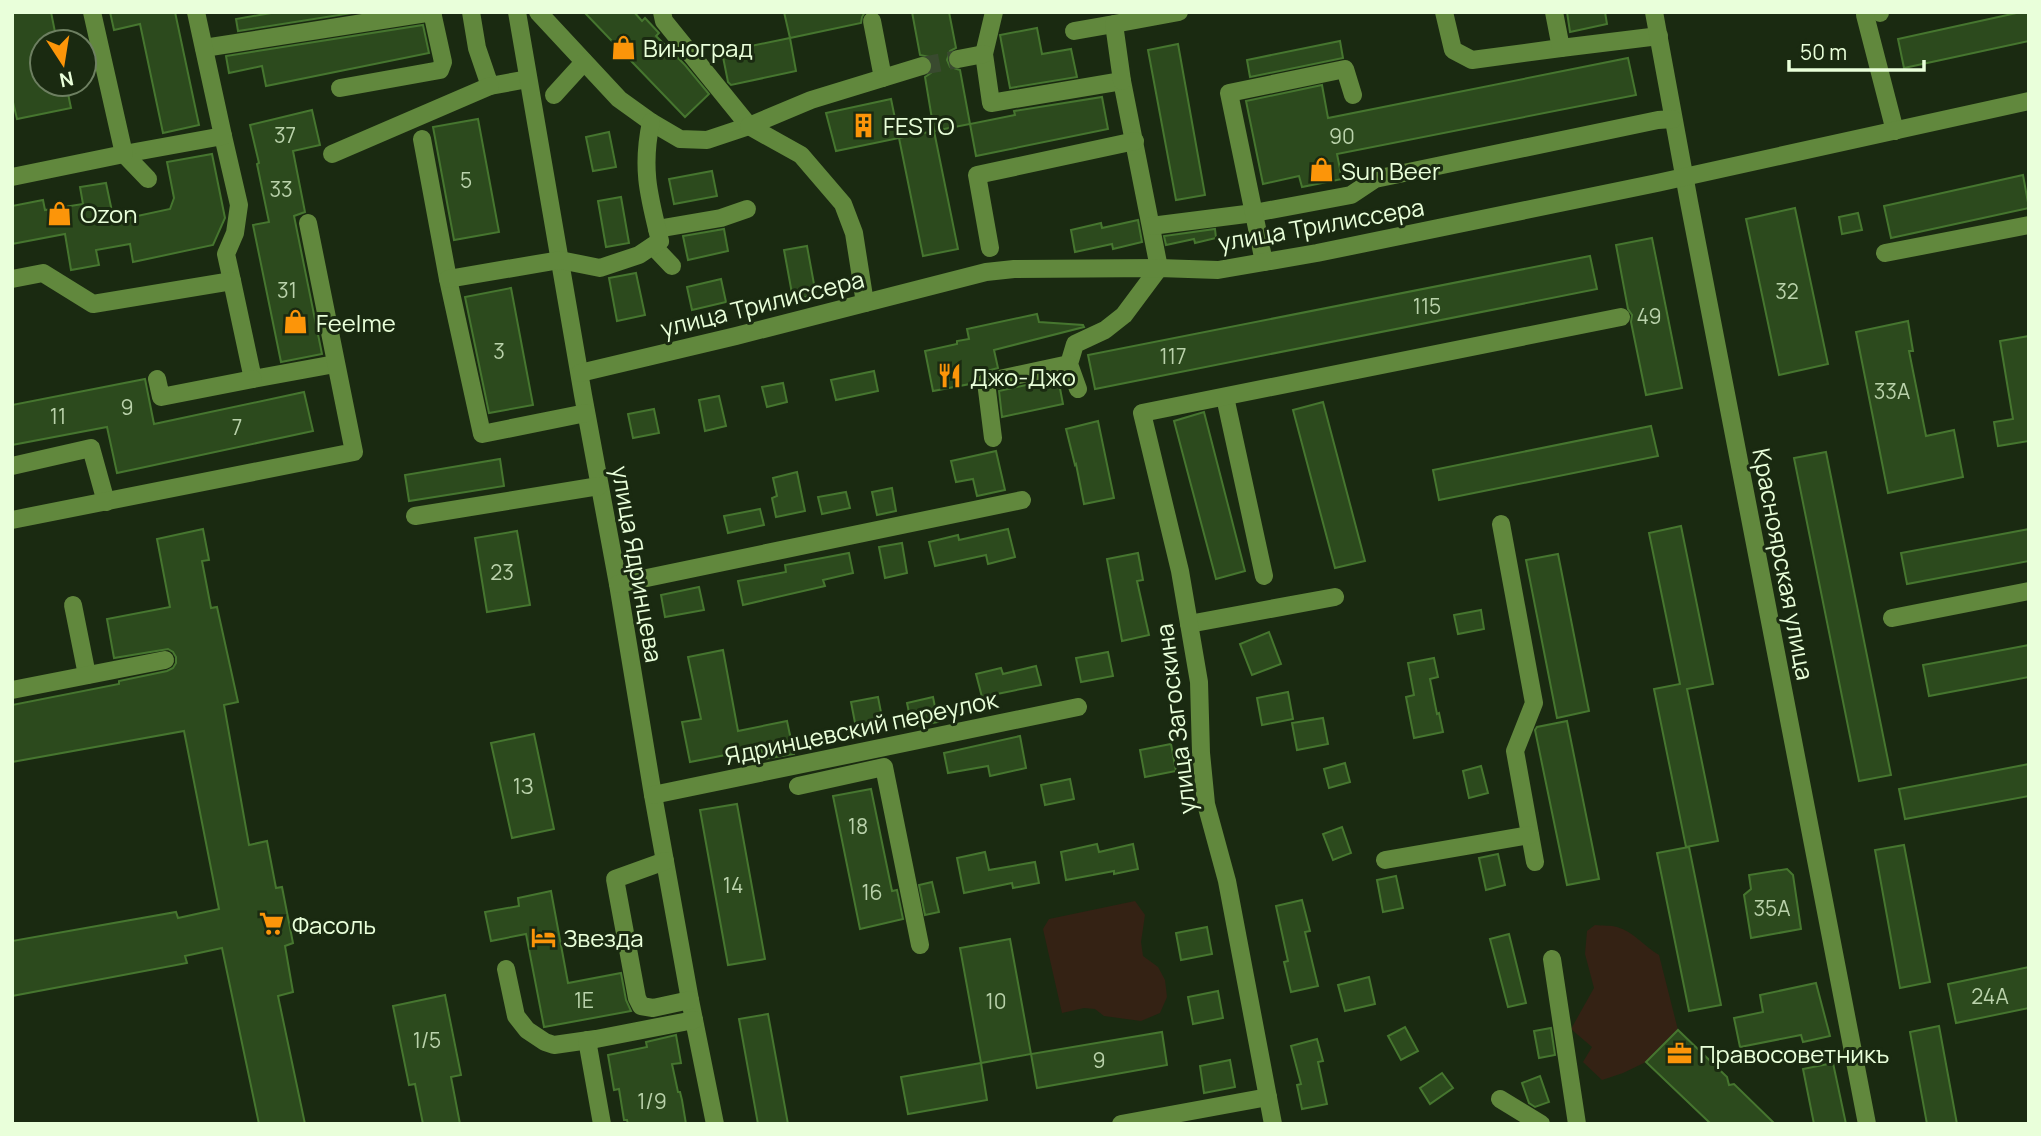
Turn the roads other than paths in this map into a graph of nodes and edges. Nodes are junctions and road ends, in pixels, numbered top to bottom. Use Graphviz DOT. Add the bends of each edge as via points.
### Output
graph roads {
  1 [pos="92,12"];
  2 [pos="197,12"];
  3 [pos="432,12"];
  4 [pos="471,12"];
  5 [pos="517,12"];
  6 [pos="538,12"];
  7 [pos="662,12"];
  8 [pos="994,12"];
  9 [pos="1179,12"];
  10 [pos="1444,12"];
  11 [pos="1554,12"];
  12 [pos="1654,12"];
  13 [pos="1875,14"];
  14 [pos="872,21"];
  15 [pos="1114,24"];
  16 [pos="1074,31"];
  17 [pos="1659,36"];
  18 [pos="204,48"];
  19 [pos="1562,48"];
  20 [pos="984,54"];
  21 [pos="958,59"];
  22 [pos="584,62"];
  23 [pos="922,66"];
  24 [pos="883,78"];
  25 [pos="528,79"];
  26 [pos="1122,81"];
  27 [pos="490,86"];
  28 [pos="340,88"];
  29 [pos="1353,94"];
  30 [pos="554,95"];
  31 [pos="2027,108"];
  32 [pos="1673,118"];
  33 [pos="651,122"];
  34 [pos="749,126"];
  35 [pos="1895,131"];
  36 [pos="223,135"];
  37 [pos="422,139"];
  38 [pos="1135,141"];
  39 [pos="124,154"];
  40 [pos="332,154"];
  41 [pos="12,177"];
  42 [pos="1684,177"];
  43 [pos="148,179"];
  44 [pos="747,209"];
  45 [pos="1254,213"];
  46 [pos="308,223"];
  47 [pos="2029,225"];
  48 [pos="1151,226"];
  49 [pos="655,238"];
  50 [pos="990,248"];
  51 [pos="1885,253"];
  52 [pos="560,260"];
  53 [pos="1264,262"];
  54 [pos="671,266"];
  55 [pos="1159,268"];
  56 [pos="12,279"];
  57 [pos="448,279"];
  58 [pos="232,281"];
  59 [pos="865,303"];
  60 [pos="1621,317"];
  61 [pos="335,364"];
  62 [pos="1069,364"];
  63 [pos="580,373"];
  64 [pos="157,379"];
  65 [pos="253,379"];
  66 [pos="1078,389"];
  67 [pos="1225,397"];
  68 [pos="586,413"];
  69 [pos="993,438"];
  70 [pos="12,466"];
  71 [pos="599,486"];
  72 [pos="1022,499"];
  73 [pos="106,502"];
  74 [pos="415,516"];
  75 [pos="12,520"];
  76 [pos="1501,524"];
  77 [pos="1264,576"];
  78 [pos="618,584"];
  79 [pos="2029,591"];
  80 [pos="1335,597"];
  81 [pos="73,605"];
  82 [pos="1892,618"];
  83 [pos="1189,624"];
  84 [pos="164,660"];
  85 [pos="87,675"];
  86 [pos="12,690"];
  87 [pos="1079,707"];
  88 [pos="798,786"];
  89 [pos="653,795"];
  90 [pos="1530,835"];
  91 [pos="1385,860"];
  92 [pos="665,861"];
  93 [pos="1535,862"];
  94 [pos="920,945"];
  95 [pos="1552,959"];
  96 [pos="506,969"];
  97 [pos="690,1000"];
  98 [pos="694,1020"];
  99 [pos="587,1040"];
  100 [pos="1268,1097"];
  101 [pos="1500,1099"];
  102 [pos="602,1124"];
  103 [pos="715,1124"];
  104 [pos="1121,1124"];
  105 [pos="1273,1124"];
  106 [pos="1541,1124"];
  107 [pos="1577,1124"];
  108 [pos="1867,1124"];
  1 -- 39 [label="street"];
  2 -- 18 [label="street"];
  3 -- 18 [label="street"];
  3 -- 28 [label="street" via="443,62 440,70"];
  4 -- 27 [label="street"];
  5 -- 25 [label="street, улица Ядринцева"];
  6 -- 22 [label="street"];
  7 -- 34 [label="street" via="664,21"];
  8 -- 20 [label="street"];
  9 -- 15 [label="street"];
  10 -- 19 [label="street" via="1453,50 1472,60"];
  11 -- 19 [label="street"];
  12 -- 17 [label="street, Красноярская улица"];
  13 -- 35 [label="street"];
  14 -- 24 [label="street"];
  15 -- 16 [label="street"];
  15 -- 26 [label="street"];
  17 -- 19 [label="street"];
  17 -- 32 [label="street, Красноярская улица"];
  18 -- 36 [label="street"];
  20 -- 21 [label="street"];
  20 -- 26 [label="street" via="990,103"];
  22 -- 30 [label="street"];
  22 -- 33 [label="street" via="619,99"];
  23 -- 24 [label="street"];
  24 -- 34 [label="street" via="811,100"];
  25 -- 27 [label="street"];
  25 -- 52 [label="street, улица Ядринцева"];
  26 -- 38 [label="street"];
  27 -- 40 [label="street"];
  29 -- 45 [label="street" via="1345,69 1229,93"];
  31 -- 35 [label="street, улица Трилиссера"];
  32 -- 42 [label="street, Красноярская улица"];
  32 -- 45 [label="street" via="1375,179 1351,195"];
  33 -- 34 [label="street" via="680,139 706,140"];
  33 -- 49 [label="street" via="646,145 647,186"];
  34 -- 59 [label="street" via="801,155 843,204 854,233"];
  35 -- 42 [label="street, улица Трилиссера"];
  36 -- 39 [label="street"];
  36 -- 58 [label="street" via="239,205 226,254"];
  37 -- 57 [label="street"];
  38 -- 48 [label="street"];
  38 -- 50 [label="street" via="977,175"];
  39 -- 41 [label="street"];
  39 -- 43 [label="street"];
  42 -- 53 [label="street, улица Трилиссера"];
  42 -- 108 [label="street, Красноярская улица"];
  44 -- 49 [label="street"];
  45 -- 48 [label="street"];
  45 -- 53 [label="street"];
  46 -- 61 [label="street"];
  47 -- 51 [label="street"];
  48 -- 55 [label="street"];
  49 -- 52 [label="street" via="639,256 600,268"];
  49 -- 54 [label="street"];
  52 -- 57 [label="street"];
  52 -- 63 [label="street, улица Ядринцева"];
  53 -- 55 [label="street, улица Трилиссера" via="1218,270"];
  55 -- 59 [label="street, улица Трилиссера" via="986,272"];
  55 -- 62 [label="street" via="1124,315 1075,344"];
  56 -- 58 [label="street" via="43,272 93,304"];
  57 -- 68 [label="street" via="482,434"];
  58 -- 65 [label="street"];
  59 -- 63 [label="street, улица Трилиссера"];
  60 -- 67 [label="street"];
  61 -- 65 [label="street"];
  61 -- 73 [label="street" via="354,452"];
  62 -- 66 [label="street"];
  62 -- 69 [label="street" via="986,382"];
  63 -- 68 [label="street, улица Ядринцева"];
  64 -- 65 [label="street" via="161,397"];
  67 -- 77 [label="street"];
  67 -- 83 [label="street, улица Загоскина" via="1142,413"];
  68 -- 71 [label="street, улица Ядринцева"];
  70 -- 73 [label="street" via="90,448"];
  71 -- 74 [label="street"];
  71 -- 78 [label="street, улица Ядринцева"];
  72 -- 78 [label="street"];
  73 -- 75 [label="street"];
  76 -- 90 [label="street" via="1534,704 1515,751"];
  78 -- 89 [label="street, улица Ядринцева"];
  79 -- 82 [label="street"];
  80 -- 83 [label="street"];
  81 -- 85 [label="street"];
  83 -- 100 [label="street, улица Загоскина" via="1199,682 1206,804 1227,881"];
  84 -- 85 [label="street"];
  85 -- 86 [label="street"];
  87 -- 89 [label="street, Ядринцевский переулок"];
  88 -- 94 [label="street" via="884,767"];
  89 -- 92 [label="street, улица Ядринцева"];
  90 -- 91 [label="street"];
  90 -- 93 [label="street"];
  92 -- 97 [label="street, улица Ядринцева"];
  92 -- 97 [label="street" via="615,879 640,1006 653,1008"];
  95 -- 107 [label="street"];
  96 -- 99 [label="street" via="516,1016 527,1030 554,1045"];
  97 -- 98 [label="street, улица Ядринцева"];
  98 -- 99 [label="street"];
  98 -- 103 [label="street, улица Ядринцева"];
  99 -- 102 [label="street"];
  100 -- 104 [label="street"];
  100 -- 105 [label="street, улица Загоскина"];
  101 -- 106 [label="street"];
}
